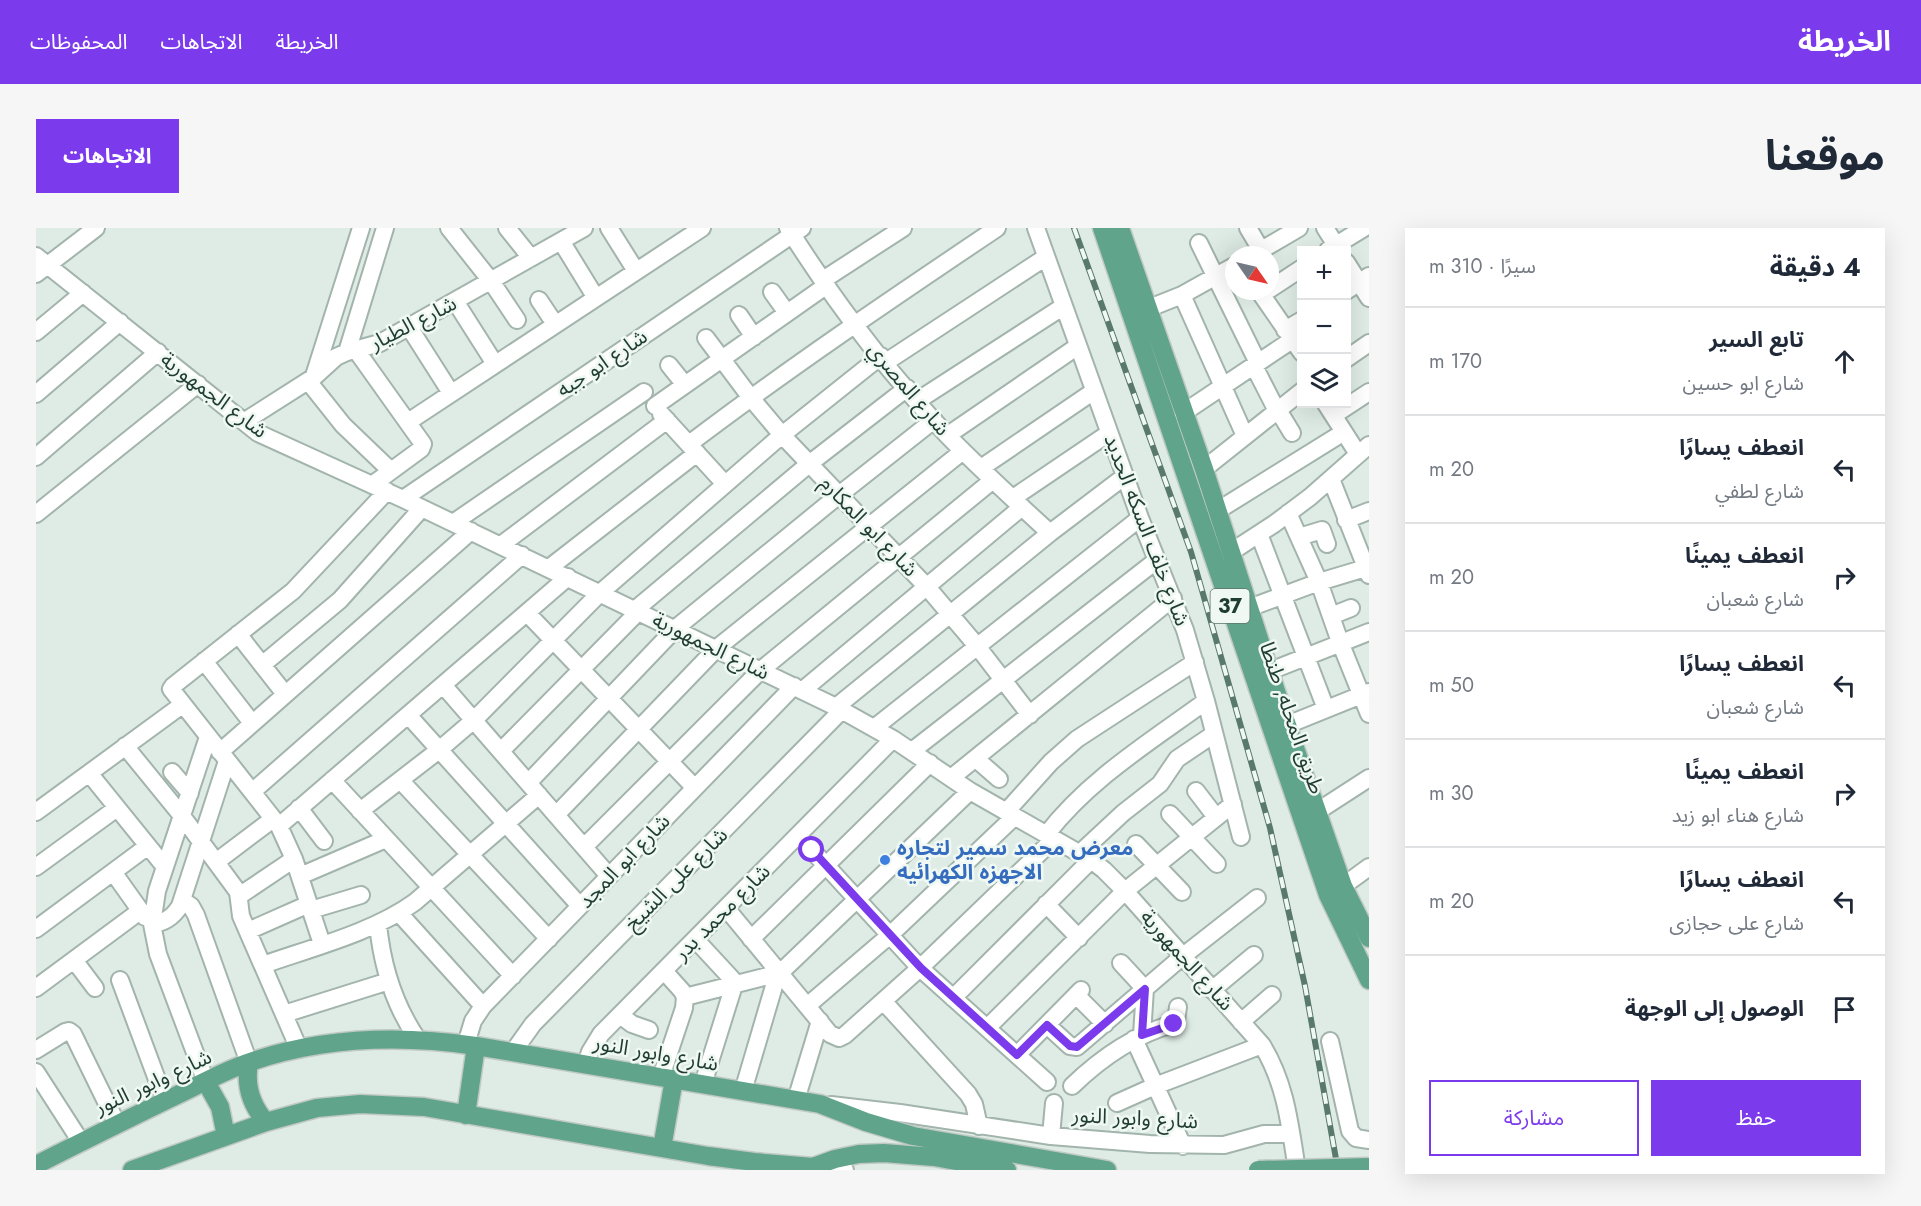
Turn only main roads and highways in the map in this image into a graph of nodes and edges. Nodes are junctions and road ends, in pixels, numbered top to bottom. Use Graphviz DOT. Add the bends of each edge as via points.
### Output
graph roads {
  1 [pos="1102,228"];
  2 [pos="1119,228"];
  3 [pos="1369,938"];
  4 [pos="1369,980"];
  5 [pos="471,1045"];
  6 [pos="249,1063"];
  7 [pos="667,1078"];
  8 [pos="206,1082"];
  9 [pos="465,1115"];
  10 [pos="266,1122"];
  11 [pos="226,1136"];
  12 [pos="662,1149"];
  13 [pos="37,1164"];
  14 [pos="1369,1167"];
  15 [pos="813,1168"];
  16 [pos="132,1170"];
  17 [pos="1007,1170"];
  18 [pos="1107,1170"];
  19 [pos="1258,1170"];
  1 -- 4 [label="main road, طريق المحله, طنطا / 37" via="1328,895"];
  2 -- 3 [label="main road, طريق المحله, طنطا / 37" via="1343,886"];
  5 -- 6 [label="main road, شارع وابور النور" via="374,1040 299,1049"];
  5 -- 7 [label="main road, شارع وابور النور"];
  5 -- 9 [label="main road"];
  6 -- 8 [label="main road, شارع وابور النور"];
  6 -- 10 [label="main road" via="249,1090"];
  7 -- 12 [label="main road"];
  7 -- 18 [label="main road, شارع وابور النور" via="820,1104 905,1134"];
  8 -- 11 [label="main road" via="220,1107"];
  8 -- 13 [label="main road, شارع وابور النور"];
  9 -- 10 [label="main road" via="413,1106 360,1104 317,1108"];
  9 -- 12 [label="main road"];
  10 -- 11 [label="main road"];
  11 -- 16 [label="main road"];
  12 -- 15 [label="main road"];
  14 -- 19 [label="main road, bridge"];
  15 -- 17 [label="main road" via="835,1159 884,1153"];
}
